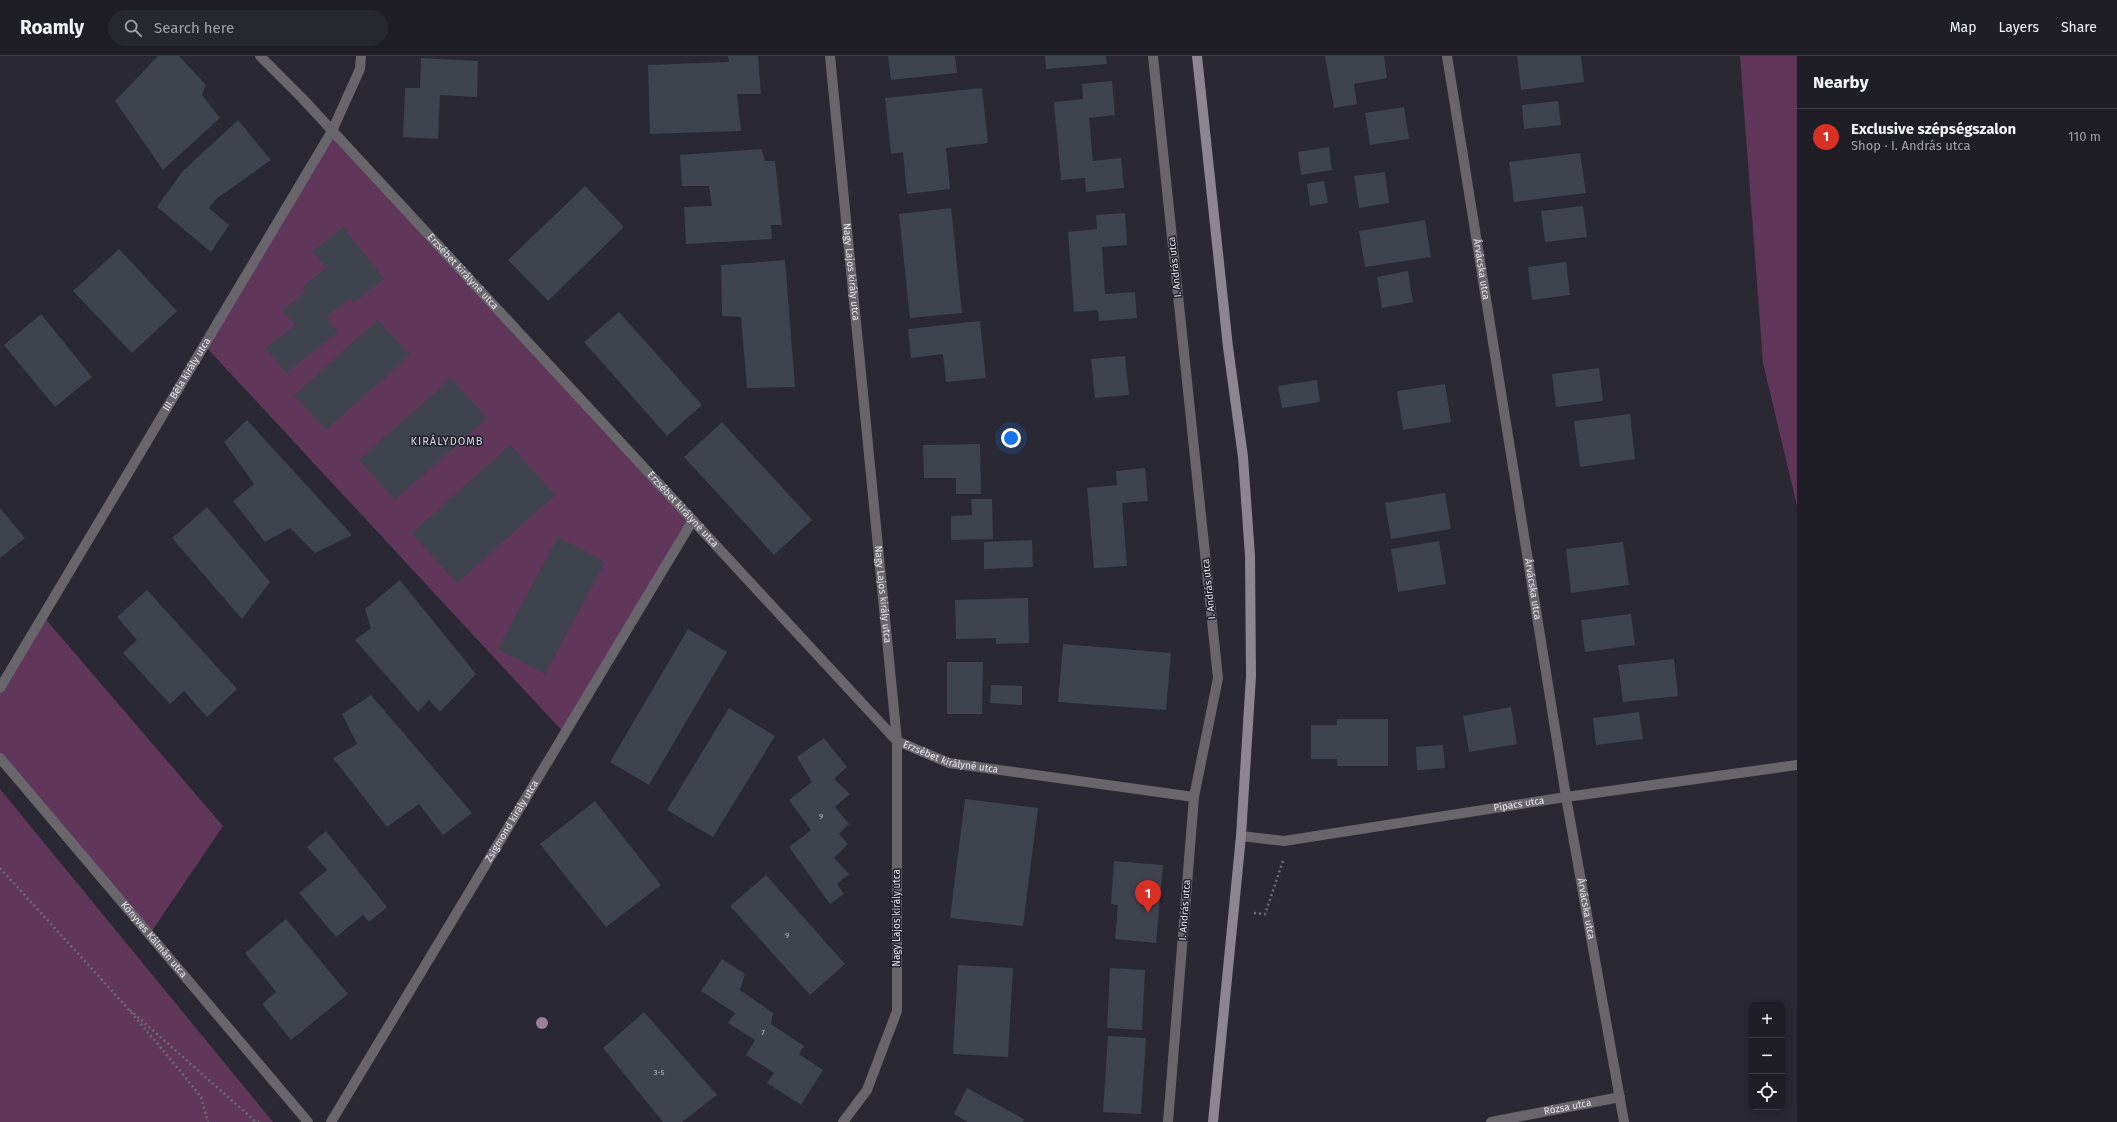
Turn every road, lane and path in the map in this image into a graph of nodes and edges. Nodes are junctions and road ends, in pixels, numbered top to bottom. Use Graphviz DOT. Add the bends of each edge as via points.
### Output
graph roads {
  1 [pos="260,56"];
  2 [pos="361,56"];
  3 [pos="830,56"];
  4 [pos="1153,56"];
  5 [pos="1197,56"];
  6 [pos="1447,56"];
  7 [pos="332,131"];
  8 [pos="694,520"];
  9 [pos="0,688"];
  10 [pos="897,741"];
  11 [pos="0,758"];
  12 [pos="1797,765"];
  13 [pos="1194,797"];
  14 [pos="1566,797"];
  15 [pos="1241,836"];
  16 [pos="0,868"];
  17 [pos="124,1004"];
  18 [pos="1620,1097"];
  19 [pos="208,1122"];
  20 [pos="259,1122"];
  21 [pos="308,1122"];
  22 [pos="331,1122"];
  23 [pos="844,1122"];
  24 [pos="1168,1122"];
  25 [pos="1213,1122"];
  26 [pos="1491,1122"];
  27 [pos="1624,1122"];
  1 -- 7 [label="street, Erzsébet királyné utca"];
  2 -- 7 [label="street, III. Béla király utca" via="360,69"];
  3 -- 10 [label="street, Nagy Lajos király utca"];
  4 -- 13 [label="street, I. András utca" via="1218,678"];
  5 -- 15 [label="main road" via="1228,347 1243,457 1250,556 1251,676"];
  6 -- 14 [label="street, Árvácska utca"];
  7 -- 8 [label="street, Erzsébet királyné utca"];
  7 -- 9 [label="street, III. Béla király utca"];
  8 -- 10 [label="street, Erzsébet királyné utca"];
  8 -- 22 [label="street, Zsigmond király utca"];
  10 -- 13 [label="street, Erzsébet királyné utca" via="949,763"];
  10 -- 23 [label="street, Nagy Lajos király utca" via="897,1011 867,1090"];
  11 -- 21 [label="street, Könyves Kálmán utca"];
  12 -- 14 [label="street, Pipacs utca"];
  13 -- 24 [label="street, I. András utca"];
  14 -- 15 [label="street, Pipacs utca" via="1284,841"];
  14 -- 18 [label="street, Árvácska utca"];
  15 -- 25 [label="main road"];
  16 -- 17 [label="path"];
  17 -- 19 [label="path" via="201,1097"];
  17 -- 20 [label="path" via="255,1122"];
  18 -- 26 [label="street, Rózsa utca"];
  18 -- 27 [label="street, Árvácska utca"];
}
